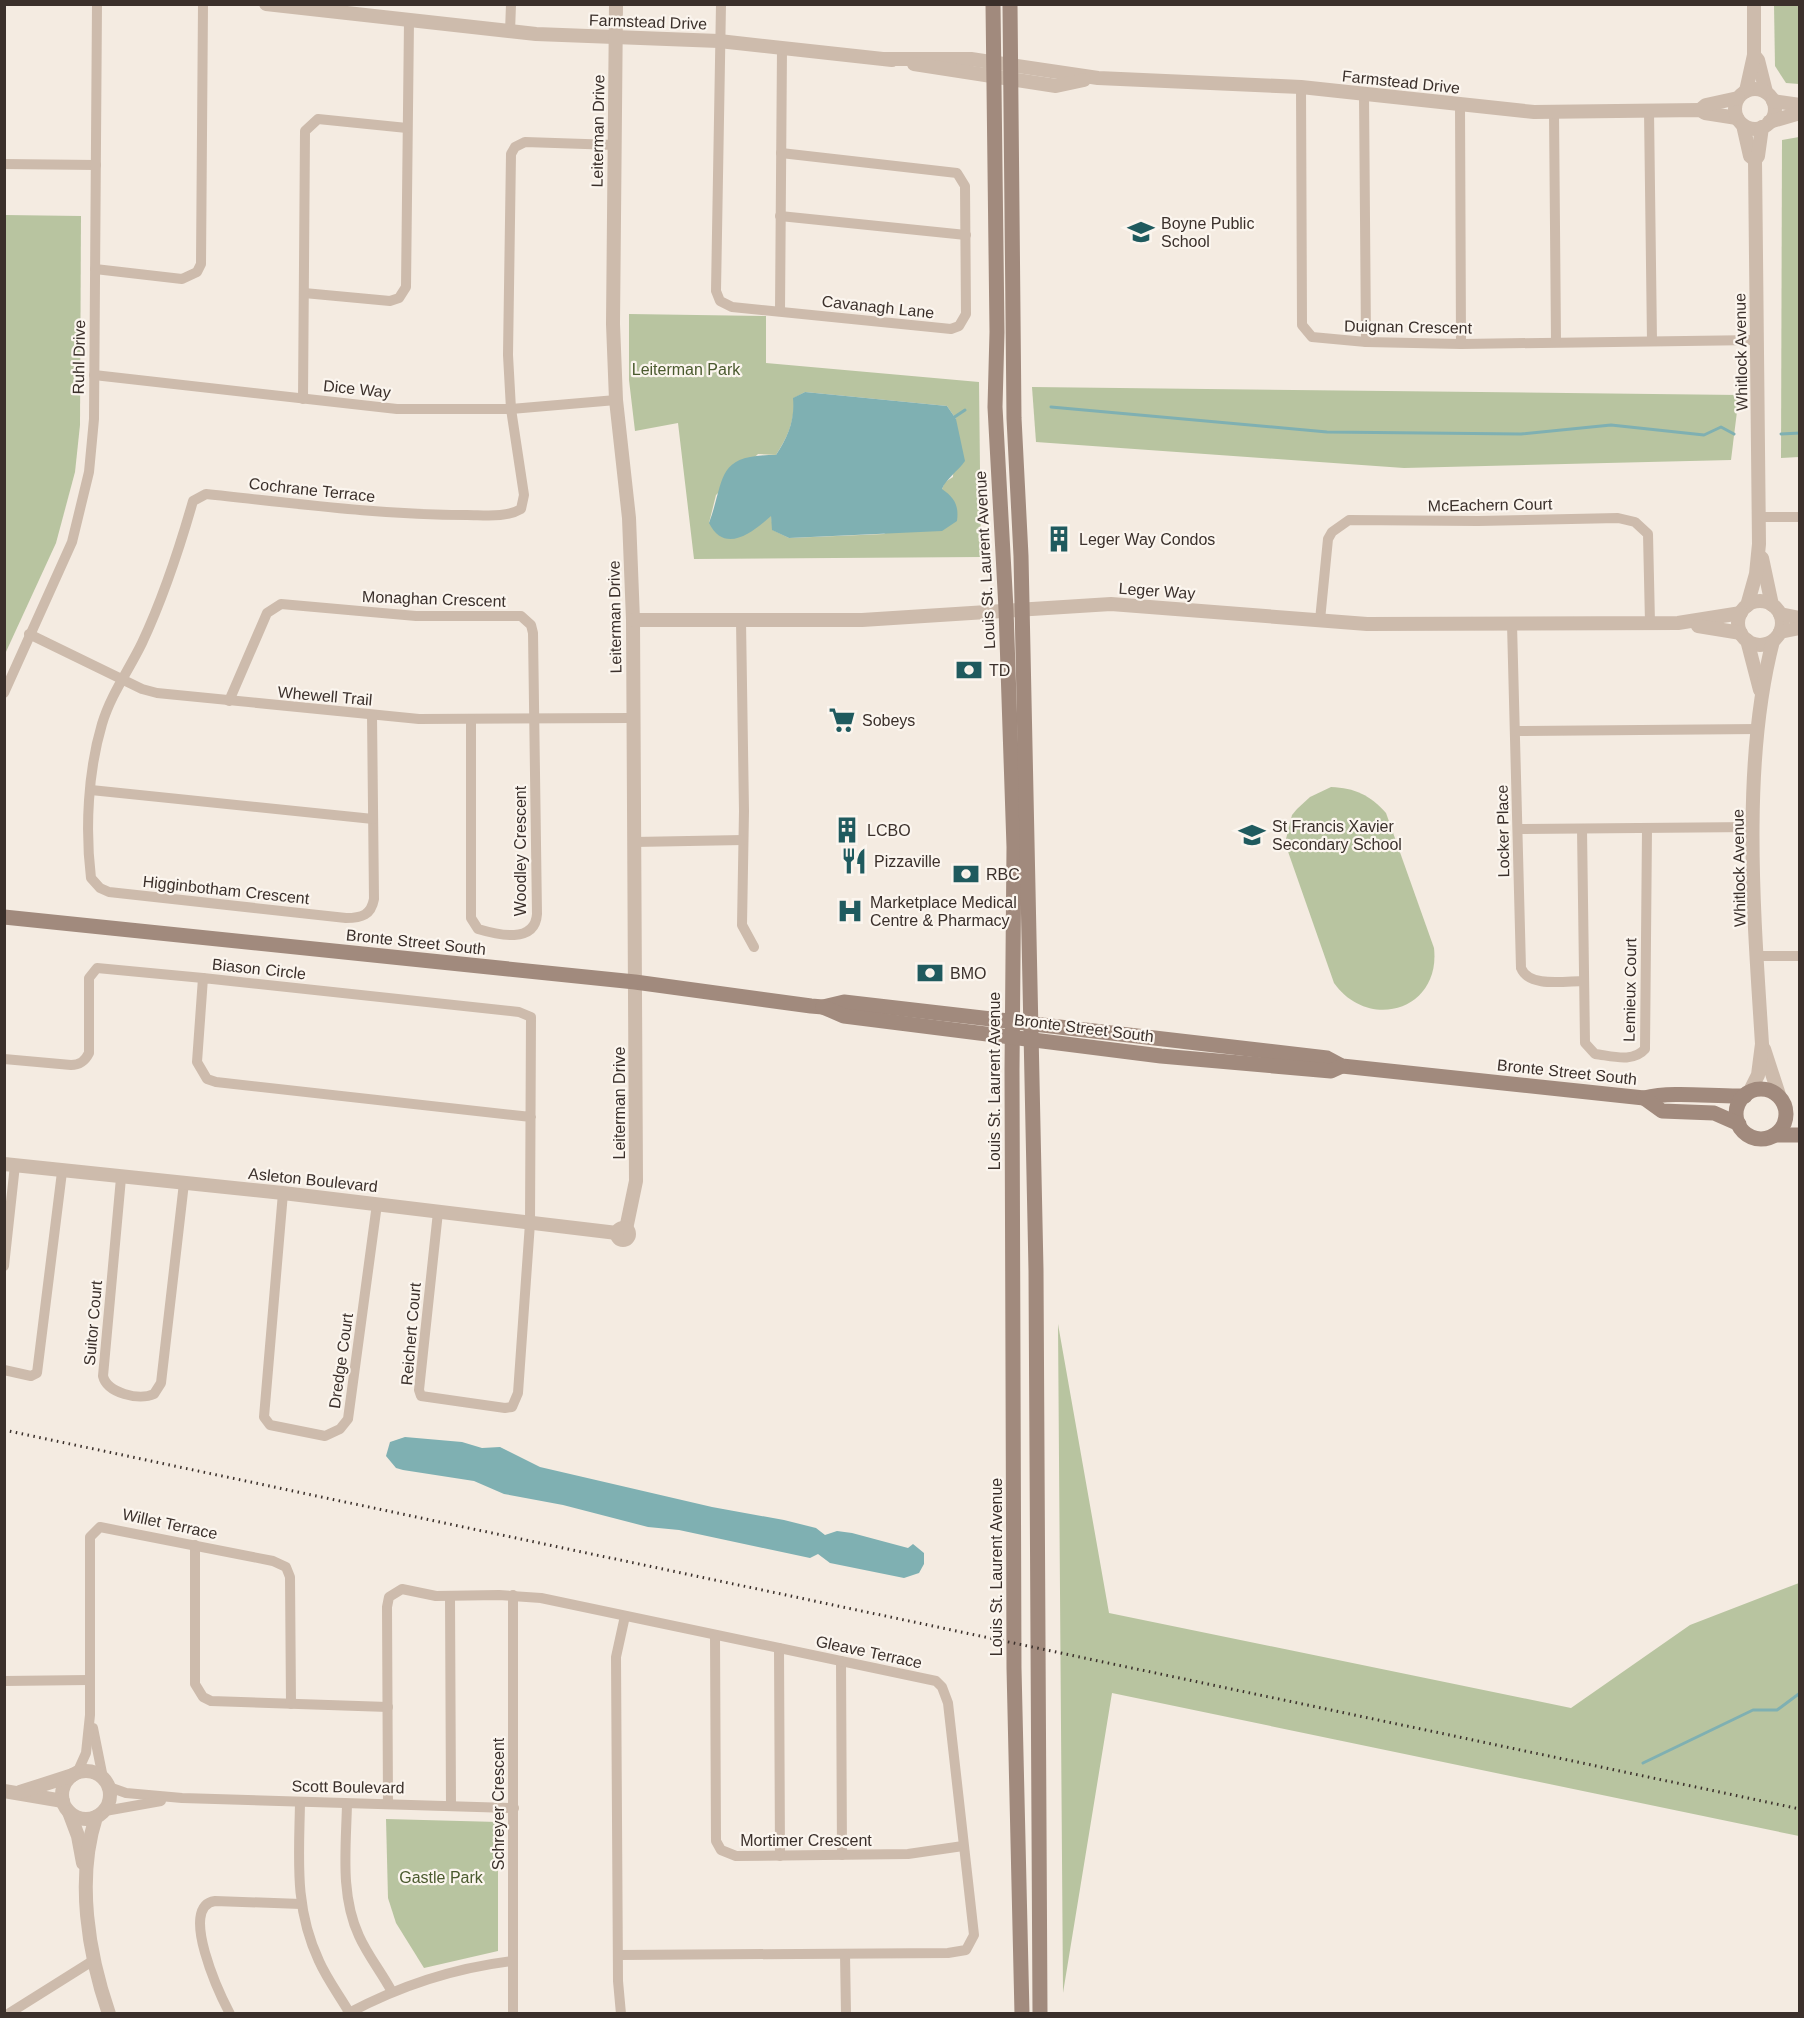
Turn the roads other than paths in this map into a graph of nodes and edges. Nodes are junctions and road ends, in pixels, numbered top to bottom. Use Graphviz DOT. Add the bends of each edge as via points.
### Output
graph roads {
  1 [pos="97,4"];
  2 [pos="203,4"];
  3 [pos="266,4"];
  4 [pos="511,4"];
  5 [pos="616,4"];
  6 [pos="721,4"];
  7 [pos="993,4"];
  8 [pos="1010,4"];
  9 [pos="1754,4"];
  10 [pos="409,21"];
  11 [pos="510,32"];
  12 [pos="616,37"];
  13 [pos="719,41"];
  14 [pos="782,48"];
  15 [pos="1754,56"];
  16 [pos="1002,72"];
  17 [pos="1301,87"];
  18 [pos="1364,94"];
  19 [pos="1742,95"];
  20 [pos="1769,96"];
  21 [pos="1460,105"];
  22 [pos="1800,105"];
  23 [pos="1700,110"];
  24 [pos="1649,111"];
  25 [pos="1554,112"];
  26 [pos="1800,113"];
  27 [pos="1740,122"];
  28 [pos="1766,124"];
  29 [pos="407,128"];
  30 [pos="615,145"];
  31 [pos="781,153"];
  32 [pos="1755,160"];
  33 [pos="4,164"];
  34 [pos="96,165"];
  35 [pos="780,216"];
  36 [pos="966,235"];
  37 [pos="95,268"];
  38 [pos="304,293"];
  39 [pos="780,311"];
  40 [pos="1757,340"];
  41 [pos="1652,341"];
  42 [pos="1366,342"];
  43 [pos="1556,342"];
  44 [pos="1461,344"];
  45 [pos="94,375"];
  46 [pos="303,399"];
  47 [pos="616,400"];
  48 [pos="511,409"];
  49 [pos="1759,517"];
  50 [pos="1800,517"];
  51 [pos="1760,544"];
  52 [pos="1022,608"];
  53 [pos="1006,609"];
  54 [pos="1776,609"];
  55 [pos="1744,610"];
  56 [pos="1800,618"];
  57 [pos="633,620"];
  58 [pos="1320,620"];
  59 [pos="741,621"];
  60 [pos="1650,623"];
  61 [pos="1678,623"];
  62 [pos="1512,624"];
  63 [pos="1800,628"];
  64 [pos="29,634"];
  65 [pos="1776,636"];
  66 [pos="1744,637"];
  67 [pos="121,678"];
  68 [pos="1760,692"];
  69 [pos="4,693"];
  70 [pos="229,701"];
  71 [pos="372,715"];
  72 [pos="534,718"];
  73 [pos="632,718"];
  74 [pos="471,719"];
  75 [pos="1758,729"];
  76 [pos="1515,731"];
  77 [pos="91,790"];
  78 [pos="373,819"];
  79 [pos="1753,827"];
  80 [pos="1518,829"];
  81 [pos="1582,829"];
  82 [pos="1647,829"];
  83 [pos="743,840"];
  84 [pos="634,842"];
  85 [pos="4,917"];
  86 [pos="754,947"];
  87 [pos="1757,956"];
  88 [pos="1800,956"];
  89 [pos="203,978"];
  90 [pos="1584,981"];
  91 [pos="635,982"];
  92 [pos="823,1006"];
  93 [pos="1012,1021"];
  94 [pos="1032,1023"];
  95 [pos="1012,1039"];
  96 [pos="1032,1041"];
  97 [pos="1762,1044"];
  98 [pos="4,1059"];
  99 [pos="1342,1066"];
  100 [pos="1747,1094"];
  101 [pos="1644,1098"];
  102 [pos="1788,1108"];
  103 [pos="531,1117"];
  104 [pos="1739,1124"];
  105 [pos="1800,1134"];
  106 [pos="1775,1135"];
  107 [pos="10,1165"];
  108 [pos="62,1172"];
  109 [pos="121,1178"];
  110 [pos="184,1183"];
  111 [pos="283,1193"];
  112 [pos="377,1204"];
  113 [pos="438,1212"];
  114 [pos="530,1223"];
  115 [pos="622,1231"];
  116 [pos="4,1266"];
  117 [pos="4,1370"];
  118 [pos="195,1545"];
  119 [pos="513,1595"];
  120 [pos="450,1596"];
  121 [pos="625,1616"];
  122 [pos="715,1635"];
  123 [pos="779,1648"];
  124 [pos="841,1661"];
  125 [pos="89,1680"];
  126 [pos="4,1681"];
  127 [pos="291,1704"];
  128 [pos="388,1707"];
  129 [pos="90,1716"];
  130 [pos="76,1774"];
  131 [pos="106,1783"];
  132 [pos="11,1792"];
  133 [pos="182,1798"];
  134 [pos="300,1803"];
  135 [pos="347,1804"];
  136 [pos="388,1804"];
  137 [pos="451,1806"];
  138 [pos="66,1807"];
  139 [pos="514,1808"];
  140 [pos="100,1814"];
  141 [pos="963,1846"];
  142 [pos="842,1855"];
  143 [pos="780,1856"];
  144 [pos="86,1882"];
  145 [pos="301,1904"];
  146 [pos="846,1954"];
  147 [pos="619,1955"];
  148 [pos="94,1960"];
  149 [pos="512,1961"];
  150 [pos="392,1992"];
  151 [pos="8,2013"];
  152 [pos="110,2013"];
  153 [pos="230,2013"];
  154 [pos="348,2013"];
  155 [pos="513,2013"];
  156 [pos="621,2013"];
  157 [pos="846,2013"];
  158 [pos="1022,2013"];
  159 [pos="1040,2013"];
  1 -- 34 [label="street, Ruhl Drive"];
  2 -- 37 [label="street" via="201,264 197,272 182,279"];
  3 -- 10 [label="street, Farmstead Drive"];
  4 -- 11 [label="street"];
  5 -- 12 [label="street, Leiterman Drive"];
  6 -- 13 [label="street"];
  7 -- 16 [label="main road, Louis St. Laurent Avenue"];
  8 -- 16 [label="main road, Louis St. Laurent Avenue"];
  9 -- 15 [label="street"];
  10 -- 11 [label="street, Farmstead Drive"];
  10 -- 29 [label="street"];
  11 -- 12 [label="street, Farmstead Drive"];
  12 -- 13 [label="street, Farmstead Drive"];
  12 -- 30 [label="street, Leiterman Drive"];
  13 -- 14 [label="street, Farmstead Drive"];
  13 -- 39 [label="street, Cavanagh Lane" via="717,297 732,307"];
  14 -- 16 [label="street, Farmstead Drive" via="885,59 971,59"];
  14 -- 31 [label="street"];
  15 -- 19 [label="street"];
  15 -- 20 [label="street"];
  16 -- 17 [label="street, Farmstead Drive"];
  16 -- 52 [label="main road, Louis St. Laurent Avenue"];
  16 -- 53 [label="main road, Louis St. Laurent Avenue" via="995,407"];
  17 -- 18 [label="street, Farmstead Drive"];
  17 -- 42 [label="street, Duignan Crescent" via="1302,325 1306,333 1320,339"];
  18 -- 21 [label="street, Farmstead Drive"];
  18 -- 42 [label="street"];
  19 -- 20 [label="street" via="1756,89"];
  19 -- 23 [label="street, Farmstead Drive"];
  19 -- 27 [label="street" via="1735,108"];
  20 -- 22 [label="street"];
  20 -- 28 [label="street" via="1774,112"];
  21 -- 25 [label="street, Farmstead Drive"];
  21 -- 44 [label="street"];
  23 -- 24 [label="street, Farmstead Drive"];
  23 -- 27 [label="street, Farmstead Drive"];
  24 -- 25 [label="street, Farmstead Drive"];
  24 -- 41 [label="street"];
  25 -- 43 [label="street"];
  26 -- 28 [label="street"];
  27 -- 28 [label="street" via="1756,128"];
  27 -- 32 [label="street, Whitlock Avenue" via="1750,156"];
  28 -- 32 [label="street, Whitlock Avenue"];
  29 -- 38 [label="street" via="404,293 390,301"];
  29 -- 38 [label="street" via="318,119 305,131"];
  30 -- 47 [label="street, Leiterman Drive"];
  30 -- 48 [label="street" via="525,142 511,154"];
  31 -- 35 [label="street"];
  31 -- 36 [label="street, Cavanagh Lane" via="957,173 965,186"];
  32 -- 40 [label="street, Whitlock Avenue"];
  33 -- 34 [label="street"];
  34 -- 37 [label="street, Ruhl Drive"];
  35 -- 36 [label="street"];
  35 -- 39 [label="street"];
  36 -- 39 [label="street, Cavanagh Lane" via="966,314 959,326 951,329"];
  37 -- 45 [label="street, Ruhl Drive"];
  38 -- 46 [label="street"];
  40 -- 41 [label="street, Duignan Crescent"];
  40 -- 49 [label="street, Whitlock Avenue"];
  41 -- 43 [label="street, Duignan Crescent"];
  42 -- 44 [label="street, Duignan Crescent"];
  43 -- 44 [label="street, Duignan Crescent"];
  45 -- 46 [label="street, Dice Way"];
  45 -- 64 [label="street, Ruhl Drive" via="91,453 81,508 66,557"];
  46 -- 48 [label="street, Dice Way" via="397,409"];
  47 -- 48 [label="street, Dice Way"];
  47 -- 57 [label="street, Leiterman Drive" via="629,518"];
  48 -- 67 [label="street, Cochrane Terrace" via="524,495 520,509 513,514 392,513 198,496 193,501 177,562 160,605 130,668"];
  49 -- 50 [label="street"];
  49 -- 51 [label="street, Whitlock Avenue"];
  51 -- 54 [label="street, Whitlock Avenue"];
  51 -- 55 [label="street, Whitlock Avenue" via="1756,574"];
  52 -- 53 [label="street, Leger Way"];
  52 -- 58 [label="street, Leger Way" via="1111,604"];
  52 -- 94 [label="main road, Louis St. Laurent Avenue"];
  53 -- 59 [label="street, Leger Way" via="862,620"];
  53 -- 93 [label="main road, Louis St. Laurent Avenue" via="1014,848"];
  54 -- 55 [label="street" via="1759,601"];
  54 -- 56 [label="street"];
  54 -- 65 [label="street"];
  55 -- 61 [label="street, Leger Way"];
  55 -- 66 [label="street" via="1738,627"];
  57 -- 59 [label="street, Leger Way"];
  57 -- 73 [label="street, Leiterman Drive"];
  58 -- 60 [label="street, McEachern Court" via="1328,539 1348,520 1618,518 1635,522 1648,534"];
  58 -- 62 [label="street, Leger Way" via="1367,624"];
  59 -- 83 [label="street"];
  60 -- 61 [label="street, Leger Way"];
  60 -- 62 [label="street, Leger Way"];
  61 -- 66 [label="street, Leger Way"];
  62 -- 76 [label="street, Locker Place"];
  63 -- 65 [label="street"];
  64 -- 67 [label="street, Whewell Trail"];
  64 -- 69 [label="street, Ruhl Drive"];
  65 -- 66 [label="street" via="1760,645"];
  65 -- 68 [label="street, Whitlock Avenue"];
  66 -- 68 [label="street, Whitlock Avenue"];
  67 -- 70 [label="street, Whewell Trail" via="157,693"];
  67 -- 77 [label="street, Higginbotham Crescent" via="102,723"];
  68 -- 75 [label="street, Whitlock Avenue"];
  70 -- 71 [label="street, Whewell Trail"];
  70 -- 72 [label="street, Monaghan Crescent" via="267,613 281,604 404,615 520,616 531,625 533,633"];
  71 -- 74 [label="street, Whewell Trail"];
  71 -- 78 [label="street, Higginbotham Crescent"];
  72 -- 73 [label="street, Whewell Trail"];
  72 -- 74 [label="street, Whewell Trail"];
  72 -- 74 [label="street, Woodley Crescent" via="537,922 515,936 478,928 471,918"];
  73 -- 84 [label="street, Leiterman Drive"];
  75 -- 76 [label="street"];
  75 -- 79 [label="street, Whitlock Avenue"];
  76 -- 80 [label="street, Locker Place"];
  77 -- 78 [label="street"];
  77 -- 78 [label="street, Higginbotham Crescent" via="90,870 91,878 100,888 346,918 358,918 372,908"];
  79 -- 82 [label="street"];
  79 -- 87 [label="street, Whitlock Avenue"];
  80 -- 81 [label="street"];
  80 -- 90 [label="street, Locker Place" via="1524,976 1532,980"];
  81 -- 82 [label="street"];
  81 -- 90 [label="street, Lemieux Court"];
  82 -- 90 [label="street, Lemieux Court" via="1645,1049 1640,1055 1630,1058 1596,1054 1585,1043"];
  83 -- 84 [label="street"];
  83 -- 86 [label="street" via="742,924"];
  84 -- 91 [label="street, Leiterman Drive"];
  85 -- 91 [label="main road, Bronte Street South"];
  87 -- 88 [label="street"];
  87 -- 97 [label="street, Whitlock Avenue"];
  89 -- 98 [label="street" via="97,968 88,978 86,1059 76,1065"];
  89 -- 103 [label="street, Biason Circle" via="197,1062 207,1079"];
  89 -- 103 [label="street, Biason Circle" via="525,1013 531,1017"];
  91 -- 92 [label="main road, Bronte Street South"];
  91 -- 115 [label="street, Leiterman Drive" via="636,1181"];
  92 -- 93 [label="main road, Bronte Street South" via="844,1002"];
  92 -- 95 [label="main road, Bronte Street South" via="844,1016"];
  93 -- 94 [label="main road, Bronte Street South"];
  93 -- 95 [label="main road, Louis St. Laurent Avenue"];
  94 -- 96 [label="main road, Louis St. Laurent Avenue"];
  94 -- 99 [label="main road, Bronte Street South" via="1327,1058"];
  95 -- 96 [label="main road, Bronte Street South"];
  95 -- 158 [label="main road, Louis St. Laurent Avenue" via="1014,1668"];
  96 -- 99 [label="main road, Bronte Street South" via="1331,1071"];
  96 -- 159 [label="main road, Louis St. Laurent Avenue"];
  97 -- 100 [label="street, Whitlock Avenue" via="1758,1075"];
  97 -- 102 [label="street, Whitlock Avenue"];
  99 -- 101 [label="main road, Bronte Street South"];
  100 -- 101 [label="main road, Bronte Street South" via="1663,1094"];
  100 -- 102 [label="main road" via="1766,1089"];
  100 -- 104 [label="main road" via="1736,1110"];
  101 -- 104 [label="main road, Bronte Street South" via="1662,1112 1714,1113"];
  102 -- 106 [label="main road" via="1782,1128"];
  103 -- 114 [label="street, Biason Circle"];
  104 -- 106 [label="main road" via="1756,1139"];
  105 -- 106 [label="main road"];
  107 -- 108 [label="street, Asleton Boulevard"];
  107 -- 116 [label="street"];
  108 -- 109 [label="street, Asleton Boulevard"];
  108 -- 117 [label="street" via="37,1373 31,1376"];
  109 -- 110 [label="street, Asleton Boulevard"];
  109 -- 110 [label="street, Suitor Court" via="103,1379 114,1391 144,1396 154,1394 161,1383"];
  110 -- 111 [label="street, Asleton Boulevard"];
  111 -- 112 [label="street, Asleton Boulevard"];
  111 -- 112 [label="street, Dredge Court" via="264,1417 270,1425 325,1436 340,1429 348,1419"];
  112 -- 113 [label="street, Asleton Boulevard"];
  113 -- 114 [label="street, Asleton Boulevard"];
  113 -- 114 [label="street, Reichert Court" via="421,1396 505,1408 512,1407 518,1393"];
  114 -- 115 [label="street, Asleton Boulevard"];
  118 -- 125 [label="street, Willet Terrace" via="112,1528 95,1530 89,1550"];
  118 -- 127 [label="street, Willet Terrace" via="286,1567 290,1577"];
  118 -- 127 [label="street" via="195,1684 199,1692 211,1701"];
  119 -- 120 [label="street, Gleave Terrace"];
  119 -- 121 [label="street, Gleave Terrace"];
  119 -- 139 [label="street, Schreyer Crescent"];
  120 -- 128 [label="street, Gleave Terrace" via="402,1589 389,1597"];
  120 -- 137 [label="street"];
  121 -- 122 [label="street, Gleave Terrace"];
  121 -- 147 [label="street" via="616,1657"];
  122 -- 123 [label="street, Gleave Terrace"];
  122 -- 143 [label="street, Mortimer Crescent" via="716,1841 728,1855"];
  123 -- 124 [label="street, Gleave Terrace"];
  123 -- 143 [label="street"];
  124 -- 141 [label="street, Gleave Terrace" via="936,1681 942,1687 948,1703"];
  124 -- 142 [label="street"];
  125 -- 126 [label="street"];
  125 -- 129 [label="street, Willet Terrace"];
  127 -- 128 [label="street"];
  128 -- 136 [label="street, Gleave Terrace"];
  129 -- 130 [label="street, Willet Terrace" via="86,1753"];
  129 -- 131 [label="street, Willet Terrace"];
  130 -- 131 [label="street" via="91,1771"];
  130 -- 132 [label="street"];
  130 -- 138 [label="street" via="64,1786"];
  131 -- 133 [label="street, Scott Boulevard" via="126,1793"];
  131 -- 140 [label="street" via="110,1800"];
  132 -- 138 [label="street"];
  133 -- 134 [label="street, Scott Boulevard"];
  133 -- 140 [label="street, Scott Boulevard" via="126,1805"];
  134 -- 135 [label="street, Scott Boulevard"];
  134 -- 145 [label="street"];
  135 -- 136 [label="street, Scott Boulevard"];
  135 -- 150 [label="street" via="346,1879 352,1915 360,1937"];
  136 -- 137 [label="street, Scott Boulevard"];
  137 -- 139 [label="street, Scott Boulevard"];
  138 -- 140 [label="street" via="81,1819"];
  138 -- 144 [label="street" via="78,1836"];
  139 -- 149 [label="street, Schreyer Crescent"];
  140 -- 144 [label="street" via="90,1836"];
  141 -- 142 [label="street, Mortimer Crescent" via="908,1854"];
  141 -- 146 [label="street, Gleave Terrace" via="974,1935 966,1950"];
  142 -- 143 [label="street, Mortimer Crescent"];
  144 -- 148 [label="street"];
  145 -- 153 [label="street" via="215,1901 204,1905 199,1913 203,1941"];
  145 -- 154 [label="street" via="319,1963"];
  146 -- 147 [label="street, Gleave Terrace"];
  146 -- 157 [label="street"];
  147 -- 156 [label="street"];
  148 -- 151 [label="street"];
  148 -- 152 [label="street"];
  149 -- 150 [label="street" via="444,1974"];
  149 -- 155 [label="street, Schreyer Crescent"];
  150 -- 154 [label="street"];
}
